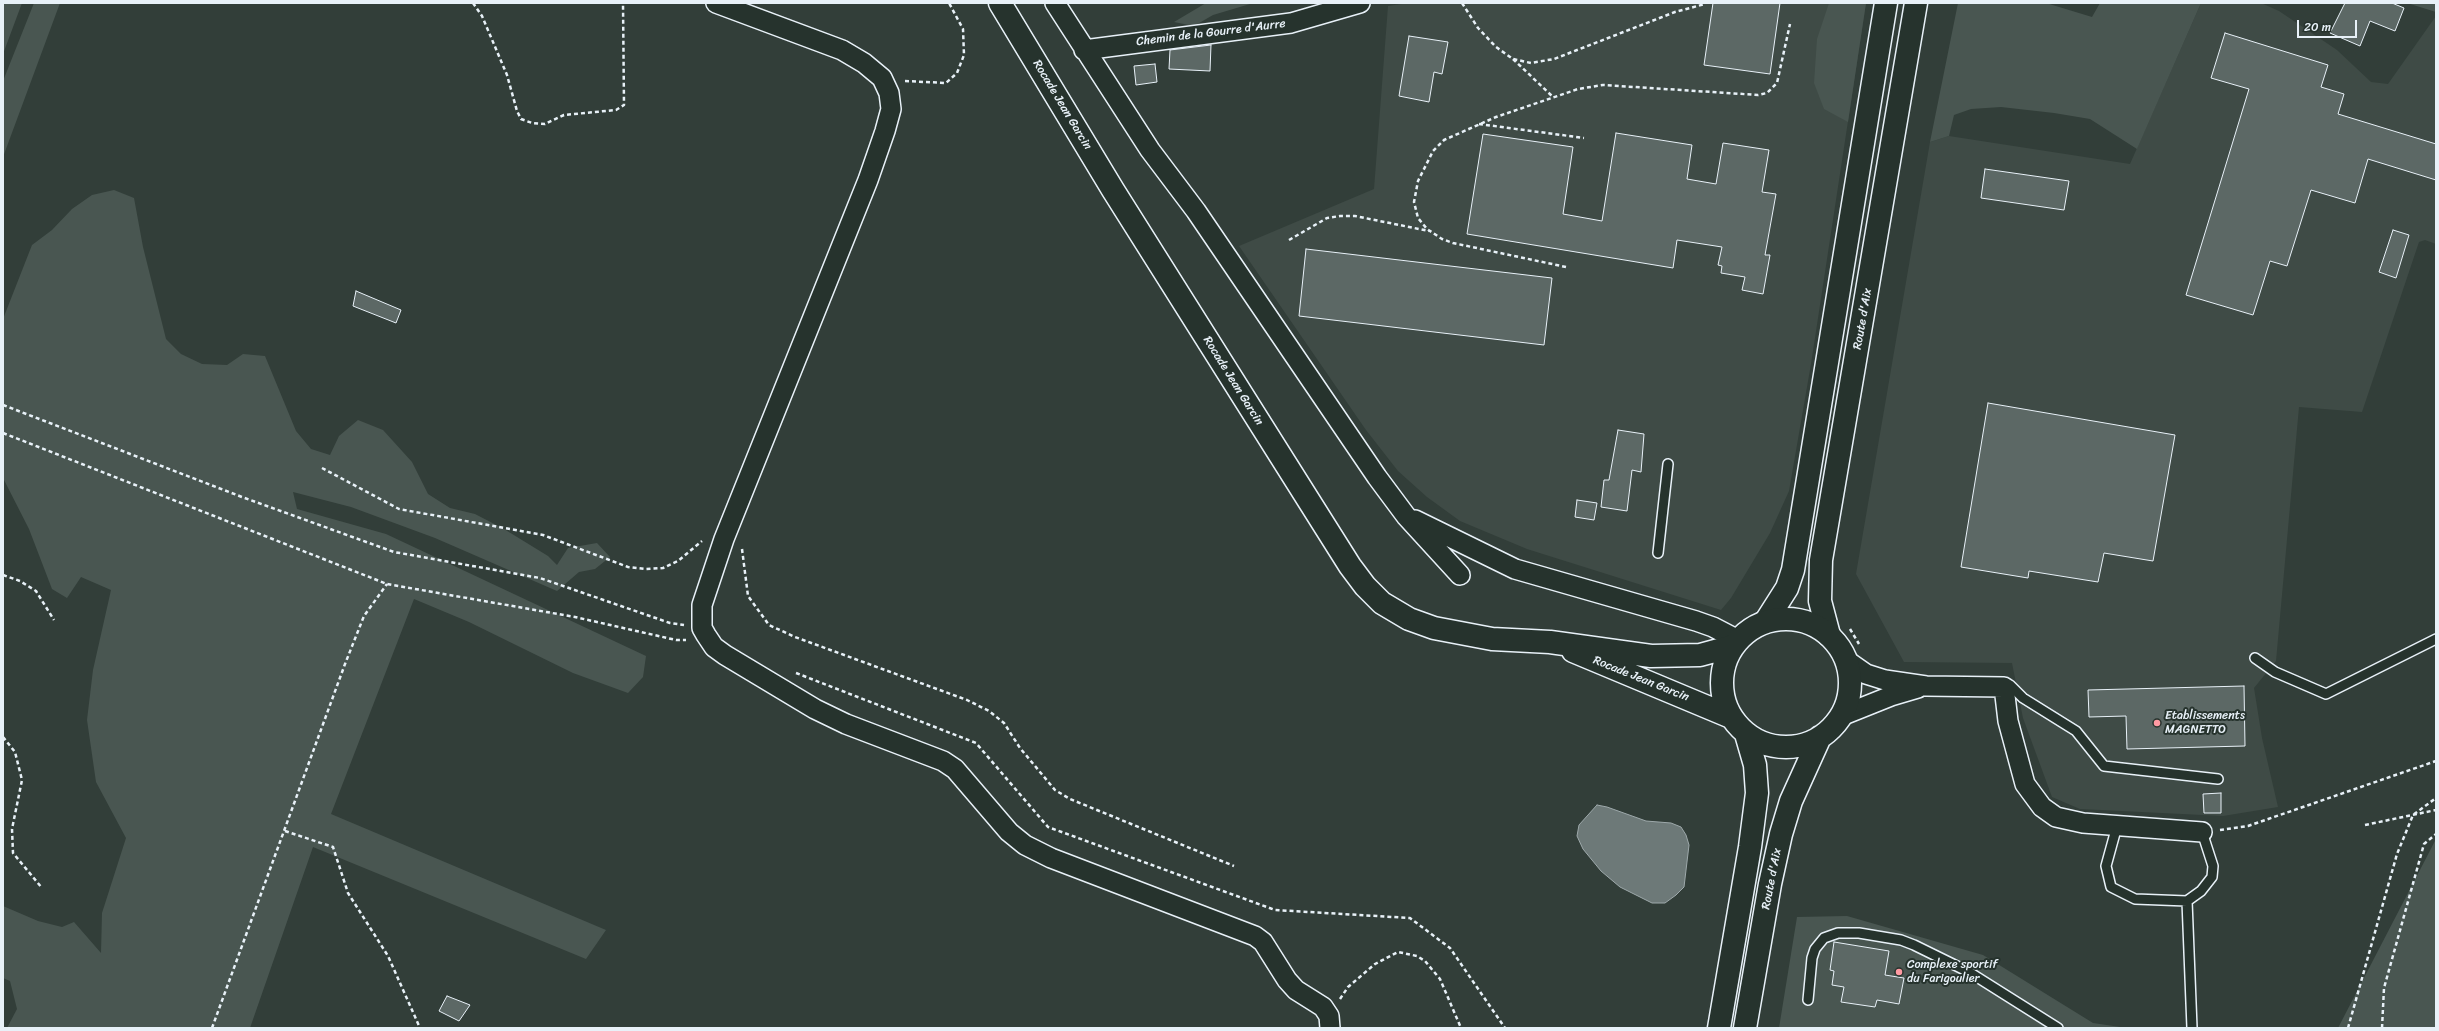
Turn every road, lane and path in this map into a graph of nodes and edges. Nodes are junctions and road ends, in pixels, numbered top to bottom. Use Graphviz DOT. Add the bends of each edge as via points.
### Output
graph roads {
  1 [pos="473,3"];
  2 [pos="623,3"];
  3 [pos="716,3"];
  4 [pos="949,3"];
  5 [pos="1000,3"];
  6 [pos="1055,3"];
  7 [pos="1360,3"];
  8 [pos="1462,3"];
  9 [pos="1886,3"];
  10 [pos="1916,3"];
  11 [pos="1705,4"];
  12 [pos="1790,24"];
  13 [pos="1084,50"];
  14 [pos="1513,59"];
  15 [pos="885,84"];
  16 [pos="1553,97"];
  17 [pos="1479,124"];
  18 [pos="1584,138"];
  19 [pos="1431,232"];
  20 [pos="1289,240"];
  21 [pos="1566,267"];
  22 [pos="3,406"];
  23 [pos="3,433"];
  24 [pos="1668,464"];
  25 [pos="322,468"];
  26 [pos="1406,516"];
  27 [pos="705,538"];
  28 [pos="741,545"];
  29 [pos="1658,553"];
  30 [pos="1460,574"];
  31 [pos="3,575"];
  32 [pos="388,584"];
  33 [pos="54,620"];
  34 [pos="1766,621"];
  35 [pos="704,632"];
  36 [pos="1829,635"];
  37 [pos="2436,639"];
  38 [pos="1550,642"];
  39 [pos="1735,643"];
  40 [pos="2255,658"];
  41 [pos="1846,660"];
  42 [pos="794,672"];
  43 [pos="2010,685"];
  44 [pos="1926,686"];
  45 [pos="1841,716"];
  46 [pos="1731,717"];
  47 [pos="1746,734"];
  48 [pos="3,737"];
  49 [pos="1820,737"];
  50 [pos="2436,762"];
  51 [pos="2218,779"];
  52 [pos="2436,798"];
  53 [pos="2436,810"];
  54 [pos="2413,815"];
  55 [pos="2365,825"];
  56 [pos="2117,826"];
  57 [pos="285,831"];
  58 [pos="2202,832"];
  59 [pos="2436,834"];
  60 [pos="1234,866"];
  61 [pos="42,888"];
  62 [pos="2188,901"];
  63 [pos="1808,1000"];
  64 [pos="1330,1022"];
  65 [pos="212,1028"];
  66 [pos="420,1028"];
  67 [pos="1461,1028"];
  68 [pos="1505,1028"];
  69 [pos="1719,1028"];
  70 [pos="1745,1028"];
  71 [pos="2058,1028"];
  72 [pos="2192,1028"];
  73 [pos="2348,1028"];
  74 [pos="2382,1028"];
  1 -- 2 [label="path" via="482,16 507,75 513,101 521,119 545,124 564,115 616,110 624,105"];
  3 -- 15 [label="street" via="842,50 864,62"];
  4 -- 15 [label="path" via="963,30 964,55 957,73 946,83 908,81"];
  5 -- 38 [label="main road, Rocade Jean Garcin" via="1113,190 1365,586 1382,603 1409,619 1434,628 1492,639"];
  6 -- 13 [label="street"];
  7 -- 13 [label="street, Chemin de la Gourre d'Aurre" via="1291,22"];
  8 -- 14 [label="path" via="1478,28 1496,47"];
  9 -- 34 [label="main road" via="1793,570 1787,588"];
  10 -- 36 [label="main road, Route d'Aix" via="1821,560 1820,601"];
  11 -- 14 [label="path" via="1675,12 1554,59 1531,63"];
  12 -- 16 [label="path" via="1778,83 1767,93 1758,95 1603,85"];
  13 -- 26 [label="street" via="1150,150 1196,211"];
  14 -- 16 [label="path"];
  15 -- 35 [label="street" via="890,93 891,108 885,131 868,180 724,539 702,605"];
  16 -- 17 [label="path"];
  17 -- 18 [label="path"];
  17 -- 19 [label="path" via="1444,140 1433,150 1418,181 1414,202 1418,218"];
  19 -- 20 [label="path" via="1355,216 1340,216 1327,218"];
  19 -- 21 [label="path" via="1442,240 1453,243"];
  22 -- 35 [label="path" via="394,552 540,578 670,623"];
  23 -- 32 [label="path"];
  24 -- 29 [label="lane"];
  25 -- 27 [label="path" via="399,509 543,535 628,567 663,568 678,561"];
  26 -- 30 [label="street"];
  26 -- 39 [label="street" via="1515,569 1696,621 1713,627"];
  28 -- 60 [label="path" via="748,596 769,625 795,637 967,700 989,711 1004,723 1020,748 1055,790 1070,799"];
  31 -- 33 [label="path" via="20,581 36,591"];
  32 -- 35 [label="path" via="575,617 676,640 690,640"];
  32 -- 57 [label="path" via="364,616"];
  34 -- 36 [label="main road" via="1783,618 1800,620 1815,625"];
  34 -- 39 [label="main road" via="1748,631"];
  35 -- 64 [label="street" via="714,647 725,655 815,709 846,724 943,761 956,769 1009,832 1025,845 1051,858 1255,936 1264,942 1296,990 1324,1007"];
  36 -- 41 [label="main road"];
  37 -- 40 [label="lane" via="2326,694 2275,672"];
  38 -- 39 [label="main road, Rocade Jean Garcin" via="1651,656 1700,654"];
  38 -- 46 [label="main road, Rocade Jean Garcin"];
  39 -- 46 [label="main road" via="1726,659 1721,689"];
  41 -- 44 [label="street" via="1874,677"];
  41 -- 45 [label="main road" via="1850,689"];
  42 -- 68 [label="path" via="976,743 1048,827 1275,910 1410,918 1450,948"];
  43 -- 51 [label="lane" via="2023,698 2076,731 2104,766"];
  44 -- 45 [label="street"];
  44 -- 56 [label="street" via="2004,687 2008,721 2025,784 2042,807 2063,818 2083,823"];
  45 -- 49 [label="main road"];
  46 -- 47 [label="main road"];
  47 -- 49 [label="main road" via="1760,742 1790,747 1806,744"];
  47 -- 69 [label="main road" via="1755,765 1757,793"];
  48 -- 61 [label="path" via="15,752 22,780 12,829 13,853"];
  49 -- 70 [label="main road, Route d'Aix" via="1791,801 1781,834"];
  50 -- 58 [label="path" via="2248,826"];
  52 -- 54 [label="path"];
  53 -- 54 [label="path"];
  54 -- 55 [label="path"];
  54 -- 73 [label="path" via="2397,854"];
  56 -- 58 [label="street"];
  56 -- 62 [label="lane" via="2106,866 2111,887 2135,899"];
  57 -- 65 [label="path"];
  57 -- 66 [label="path" via="333,847 348,893 388,956"];
  58 -- 62 [label="lane" via="2213,866 2212,878"];
  59 -- 74 [label="path" via="2424,844 2384,988"];
  62 -- 72 [label="lane"];
  63 -- 71 [label="lane" via="1815,949 1824,938 1838,933 1859,933 1901,940 1914,945 1969,972"];
  64 -- 67 [label="path" via="1348,987 1375,964 1398,952 1417,956 1425,961 1440,979"];
}
